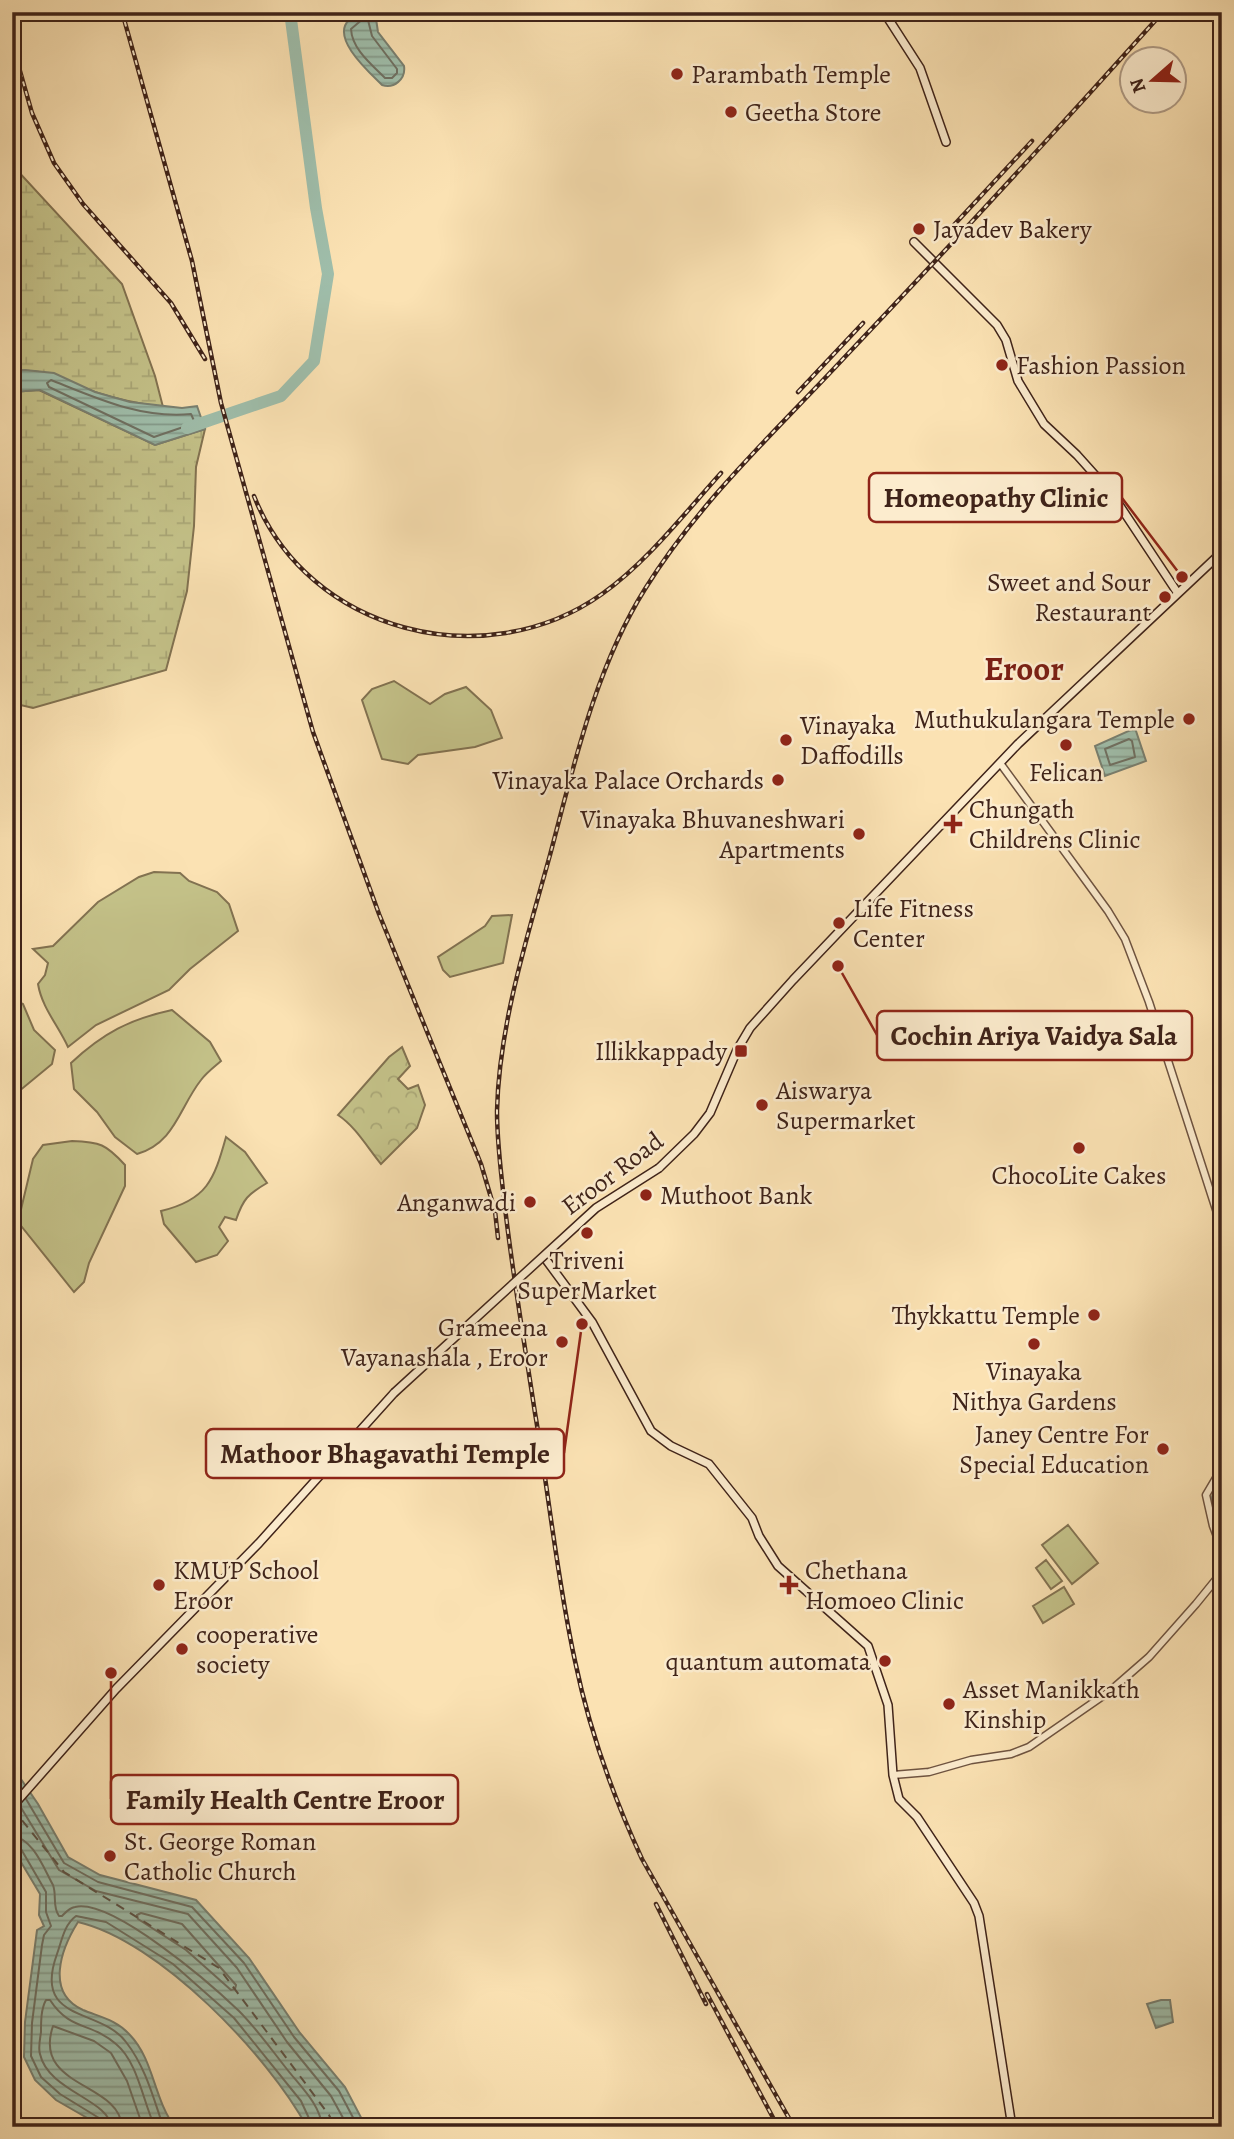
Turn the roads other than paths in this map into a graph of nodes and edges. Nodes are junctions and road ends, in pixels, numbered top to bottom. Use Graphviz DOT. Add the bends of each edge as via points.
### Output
graph roads {
  1 [pos="884,12"];
  2 [pos="946,142"];
  3 [pos="914,242"];
  4 [pos="1222,552"];
  5 [pos="1177,592"];
  6 [pos="1000,762"];
  7 [pos="1222,1228"];
  8 [pos="540,1251"];
  9 [pos="547,1261"];
  10 [pos="1222,1476"];
  11 [pos="1222,1550"];
  12 [pos="1222,1572"];
  13 [pos="893,1775"];
  14 [pos="12,1807"];
  15 [pos="1012,2127"];
  1 -- 2 [label="main road" via="920,68"];
  3 -- 5 [label="main road" via="997,325 1018,382 1044,424 1112,494"];
  4 -- 5 [label="main road, Eroor Road"];
  5 -- 6 [label="main road, Eroor Road"];
  6 -- 7 [label="street" via="1125,939"];
  6 -- 14 [label="main road, Eroor Road, bridge" via="750,1028 710,1113 694,1134 659,1168 596,1208 394,1393 260,1543 116,1689"];
  8 -- 9 [label="street"];
  9 -- 13 [label="main road" via="593,1322 651,1431 709,1464 752,1518 778,1566 868,1646 888,1705"];
  10 -- 11 [label="street" via="1206,1495"];
  12 -- 13 [label="street" via="1149,1657 1110,1691 1029,1747 929,1772"];
  13 -- 15 [label="main road" via="899,1799 917,1817 979,1916"];
}
